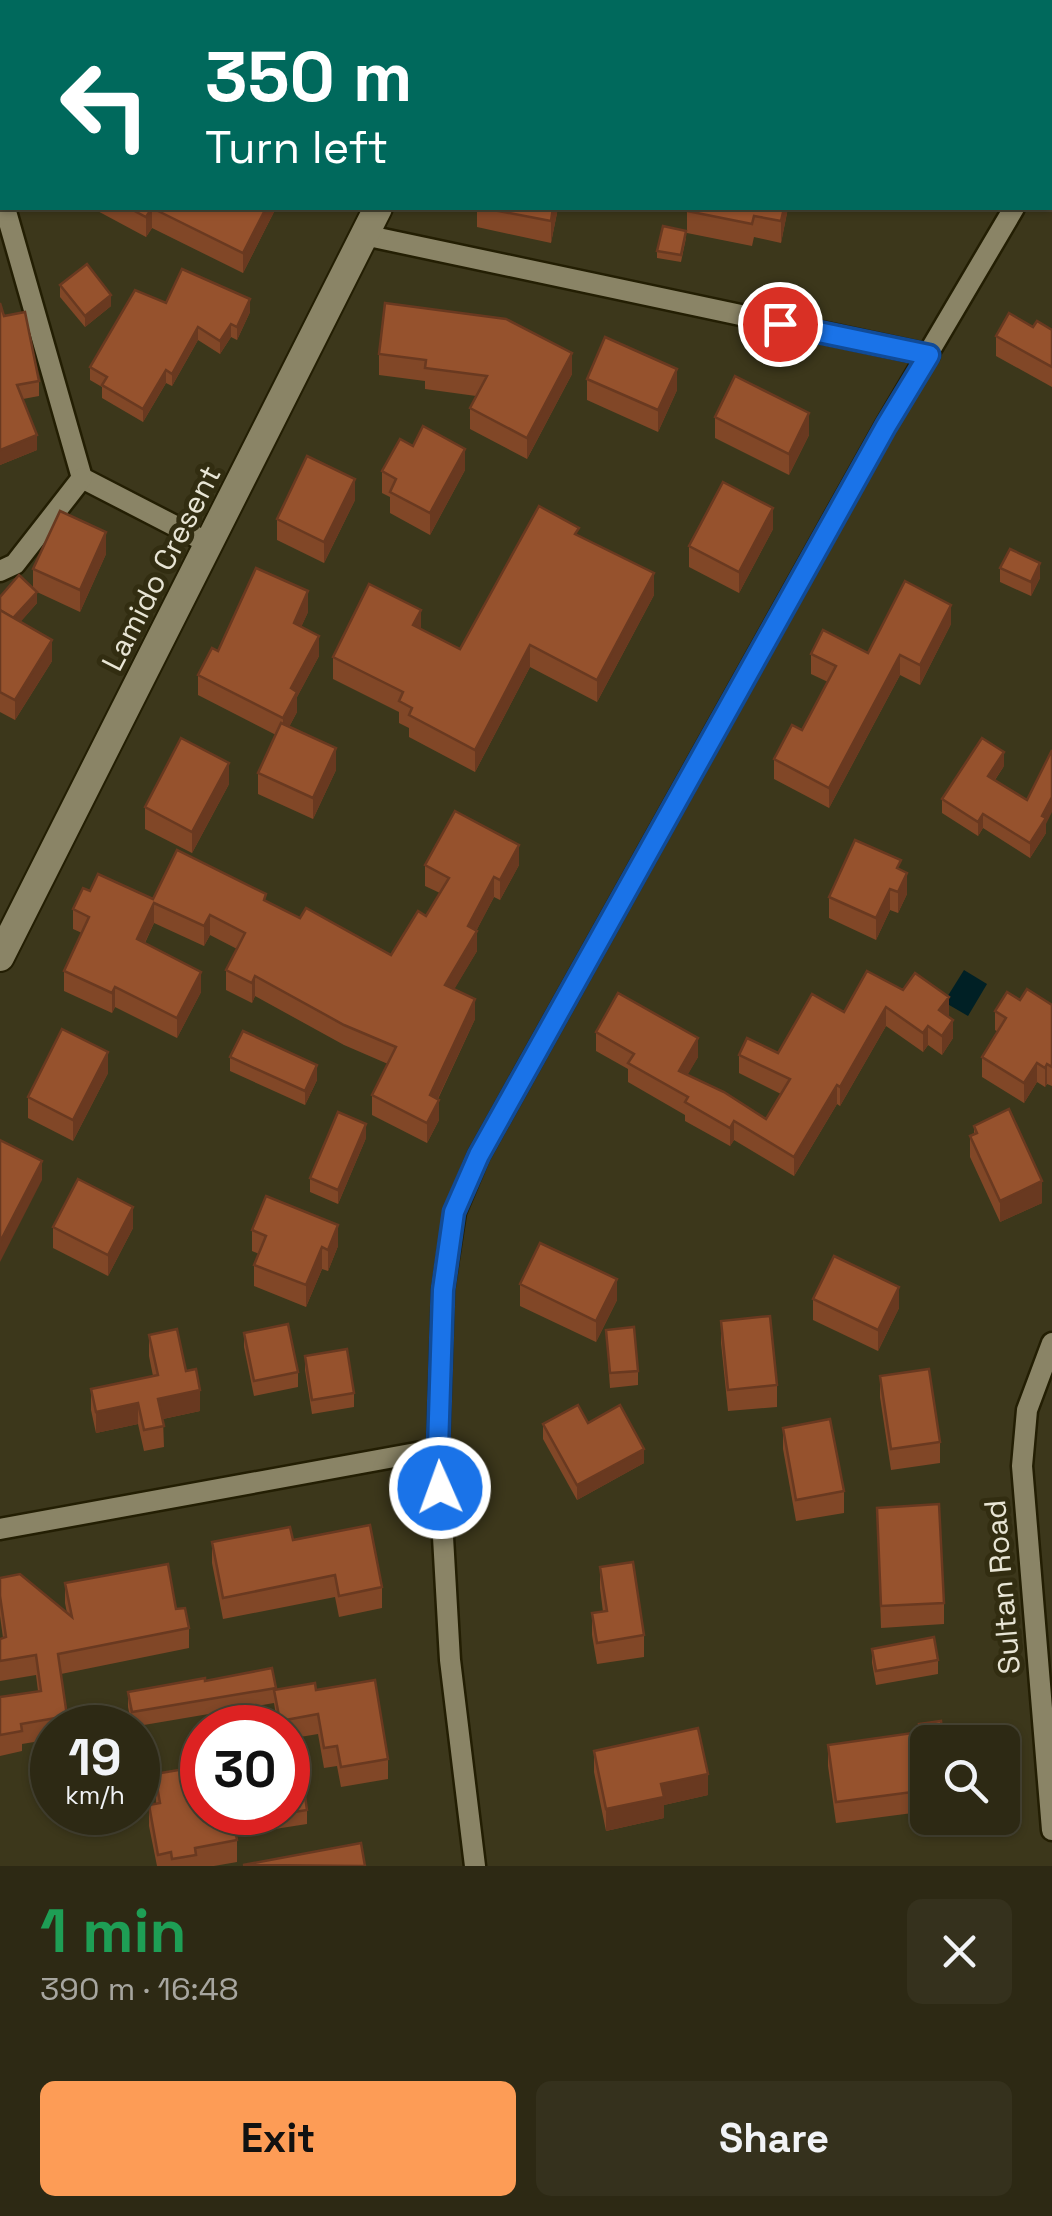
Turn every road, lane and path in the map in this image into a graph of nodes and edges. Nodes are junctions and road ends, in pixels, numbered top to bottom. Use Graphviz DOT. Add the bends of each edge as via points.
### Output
graph roads {
  1 [pos="6,210"];
  2 [pos="377,210"];
  3 [pos="1013,210"];
  4 [pos="364,236"];
  5 [pos="929,355"];
  6 [pos="82,478"];
  7 [pos="210,544"];
  8 [pos="0,571"];
  9 [pos="0,957"];
  10 [pos="1052,1343"];
  11 [pos="438,1449"];
  12 [pos="0,1530"];
  13 [pos="1052,1830"];
  14 [pos="475,1866"];
  1 -- 6 [label="street"];
  2 -- 4 [label="street, Lamido Cresent"];
  3 -- 5 [label="street"];
  4 -- 5 [label="street"];
  4 -- 7 [label="street, Lamido Cresent"];
  5 -- 11 [label="street" via="479,1155 454,1212 443,1290"];
  6 -- 7 [label="street"];
  6 -- 8 [label="street" via="15,564"];
  7 -- 9 [label="street, Lamido Cresent"];
  10 -- 13 [label="street, Sultan Road" via="1028,1410 1022,1466"];
  11 -- 12 [label="street"];
  11 -- 14 [label="street" via="450,1660"];
}
